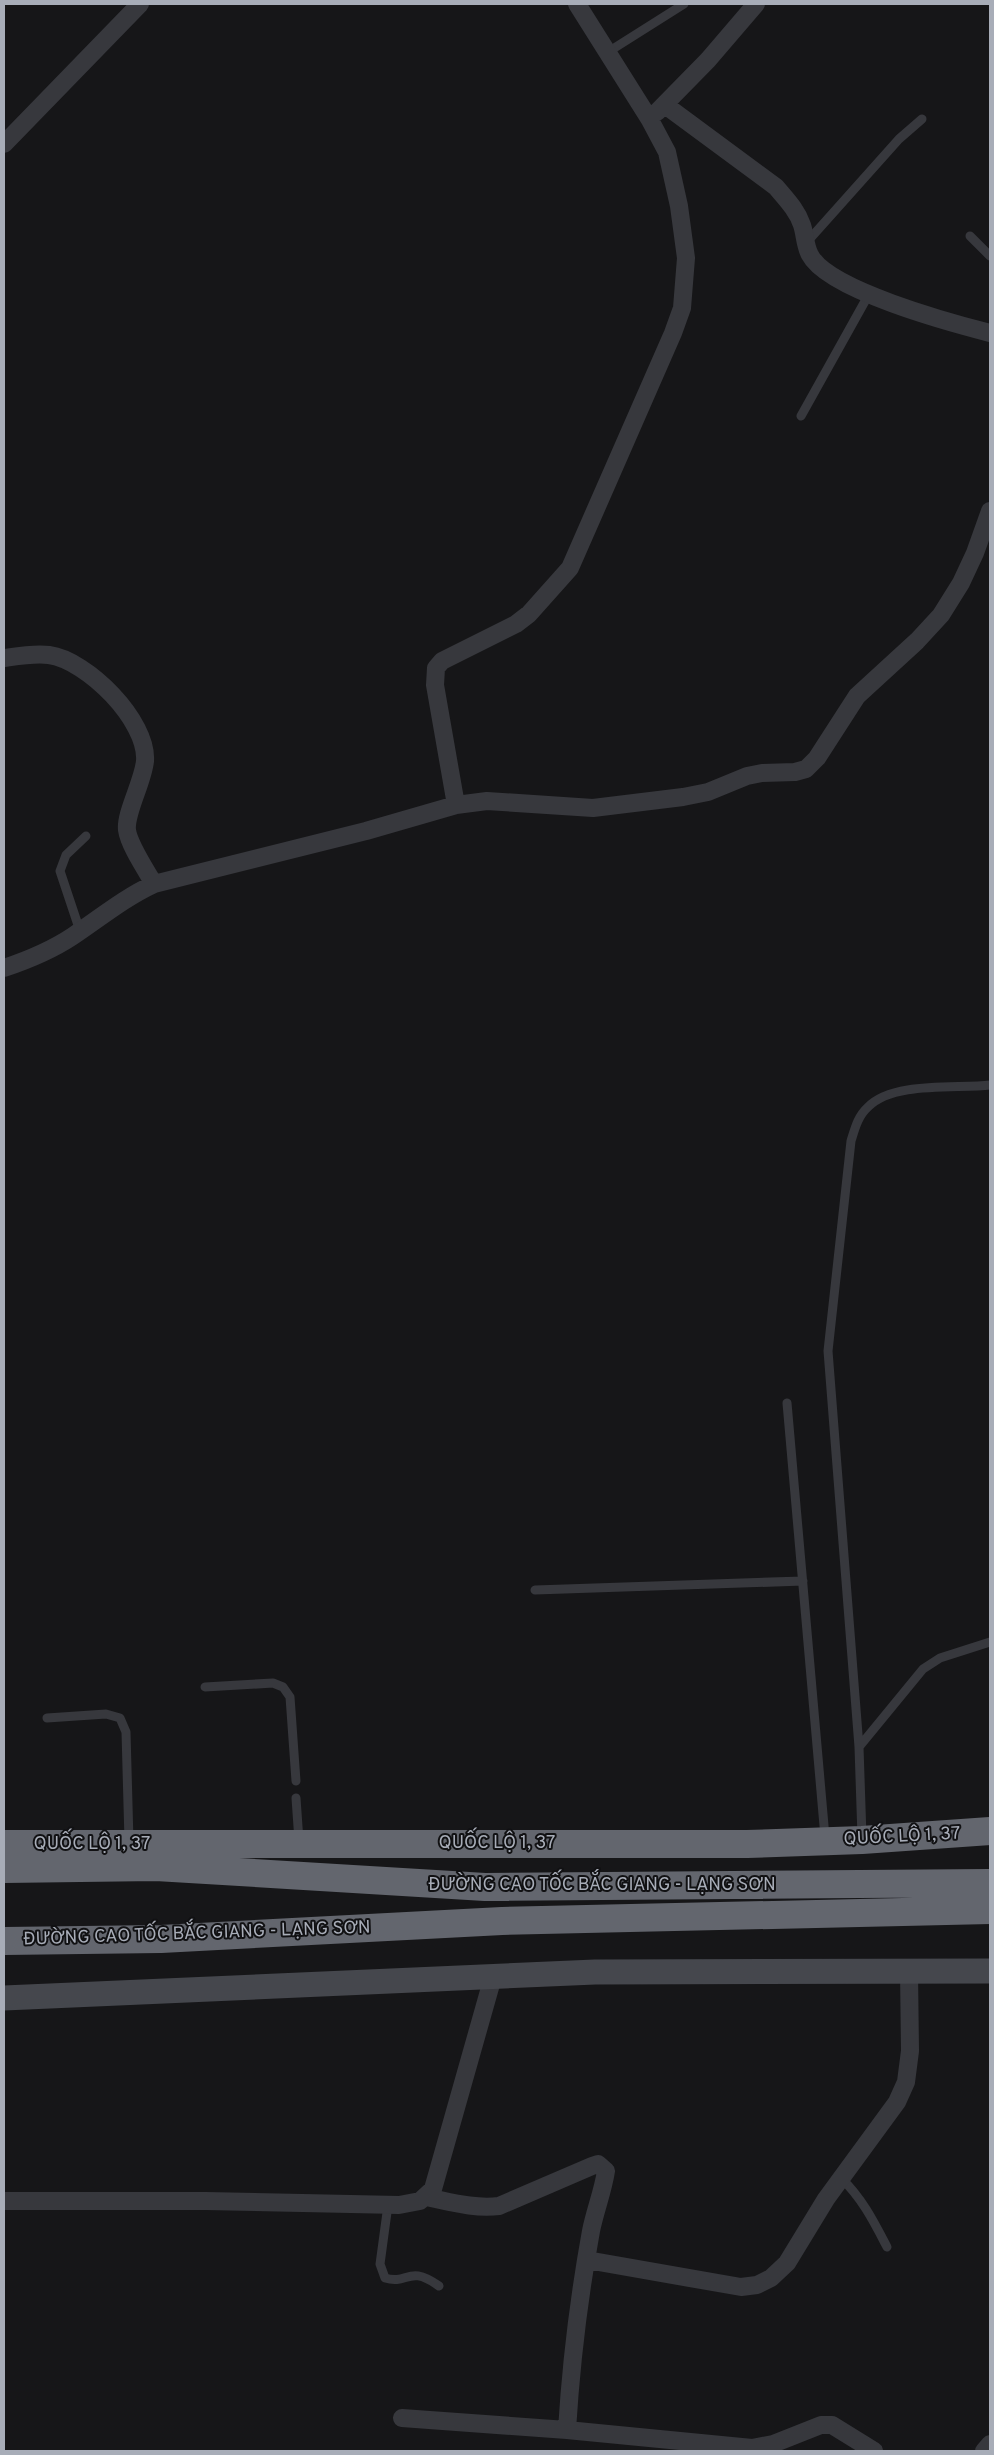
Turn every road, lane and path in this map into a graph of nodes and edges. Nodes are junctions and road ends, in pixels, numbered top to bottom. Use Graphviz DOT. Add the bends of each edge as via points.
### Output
graph roads {
  1 [pos="140,4"];
  2 [pos="577,4"];
  3 [pos="684,4"];
  4 [pos="756,4"];
  5 [pos="608,52"];
  6 [pos="665,105"];
  7 [pos="922,118"];
  8 [pos="650,120"];
  9 [pos="4,144"];
  10 [pos="970,236"];
  11 [pos="806,242"];
  12 [pos="990,256"];
  13 [pos="869,294"];
  14 [pos="990,333"];
  15 [pos="801,416"];
  16 [pos="990,511"];
  17 [pos="4,658"];
  18 [pos="456,806"];
  19 [pos="86,836"];
  20 [pos="154,884"];
  21 [pos="80,931"];
  22 [pos="4,968"];
  23 [pos="990,1085"];
  24 [pos="787,1403"];
  25 [pos="803,1581"];
  26 [pos="535,1590"];
  27 [pos="990,1642"];
  28 [pos="205,1687"];
  29 [pos="47,1718"];
  30 [pos="859,1747"];
  31 [pos="296,1781"];
  32 [pos="296,1798"];
  33 [pos="990,1831"];
  34 [pos="826,1840"];
  35 [pos="862,1840"];
  36 [pos="299,1843"];
  37 [pos="4,1844"];
  38 [pos="129,1844"];
  39 [pos="4,1869"];
  40 [pos="990,1883"];
  41 [pos="990,1910"];
  42 [pos="4,1942"];
  43 [pos="909,1971"];
  44 [pos="990,1971"];
  45 [pos="493,1977"];
  46 [pos="4,1998"];
  47 [pos="841,2178"];
  48 [pos="426,2197"];
  49 [pos="4,2201"];
  50 [pos="388,2205"];
  51 [pos="887,2247"];
  52 [pos="587,2260"];
  53 [pos="439,2286"];
  54 [pos="402,2418"];
  55 [pos="567,2430"];
  56 [pos="990,2444"];
  57 [pos="874,2451"];
  58 [pos="984,2451"];
  1 -- 9 [label="street"];
  2 -- 5 [label="street"];
  3 -- 5 [label="lane"];
  4 -- 6 [label="street"];
  5 -- 8 [label="street"];
  6 -- 8 [label="street"];
  6 -- 11 [label="street" via="776,187 801,222"];
  7 -- 11 [label="lane"];
  8 -- 18 [label="street" via="667,152 679,206 686,258 682,308 570,568 529,614 502,632 442,661 436,668 435,685"];
  10 -- 12 [label="lane"];
  11 -- 13 [label="street" via="810,255 819,266"];
  13 -- 14 [label="street" via="927,317"];
  13 -- 15 [label="lane"];
  16 -- 18 [label="street" via="976,553 941,615 856,696 817,758 806,769 747,776 708,792 683,797 594,808 487,802"];
  17 -- 20 [label="street" via="49,654 72,662 95,676 123,706 139,734 145,759 138,794 126,821 128,833"];
  18 -- 20 [label="street"];
  19 -- 21 [label="lane" via="66,856 60,871"];
  20 -- 21 [label="street" via="134,893"];
  21 -- 22 [label="street" via="46,952"];
  23 -- 30 [label="lane" via="910,1090 885,1096 868,1106 856,1122 851,1140 828,1351"];
  24 -- 25 [label="lane"];
  25 -- 26 [label="lane"];
  25 -- 34 [label="lane"];
  27 -- 30 [label="lane" via="940,1658 923,1669"];
  28 -- 31 [label="lane" via="273,1683 283,1687 290,1697"];
  29 -- 38 [label="lane" via="106,1714 120,1718 126,1732"];
  30 -- 35 [label="lane"];
  32 -- 36 [label="lane"];
  33 -- 35 [label="highway, QUỐC LỘ 1, 37"];
  34 -- 35 [label="highway, QUỐC LỘ 1, 37"];
  34 -- 36 [label="highway, QUỐC LỘ 1, 37" via="747,1844"];
  36 -- 38 [label="highway, QUỐC LỘ 1, 37"];
  37 -- 38 [label="highway, QUỐC LỘ 1, 37"];
  39 -- 40 [label="highway, ĐƯỜNG CAO TỐC BẮC GIANG - LẠNG SƠN" via="156,1867 485,1887"];
  41 -- 42 [label="highway, ĐƯỜNG CAO TỐC BẮC GIANG - LẠNG SƠN" via="511,1920 161,1939"];
  43 -- 44 [label="street"];
  43 -- 45 [label="street" via="596,1972"];
  43 -- 47 [label="street" via="910,2051 906,2082 897,2102"];
  45 -- 46 [label="street"];
  45 -- 48 [label="street" via="438,2174 433,2189"];
  47 -- 51 [label="lane" via="863,2203"];
  47 -- 52 [label="street" via="787,2263 771,2278 757,2285 741,2287"];
  48 -- 50 [label="street" via="420,2201"];
  48 -- 52 [label="street" via="484,2208 499,2206 598,2164 606,2171"];
  49 -- 50 [label="street"];
  50 -- 53 [label="lane" via="380,2264 385,2278 416,2274"];
  52 -- 55 [label="street" via="571,2364"];
  54 -- 55 [label="street"];
  55 -- 57 [label="street" via="752,2448 773,2444 821,2425 832,2425"];
  56 -- 58 [label="street"];
}
